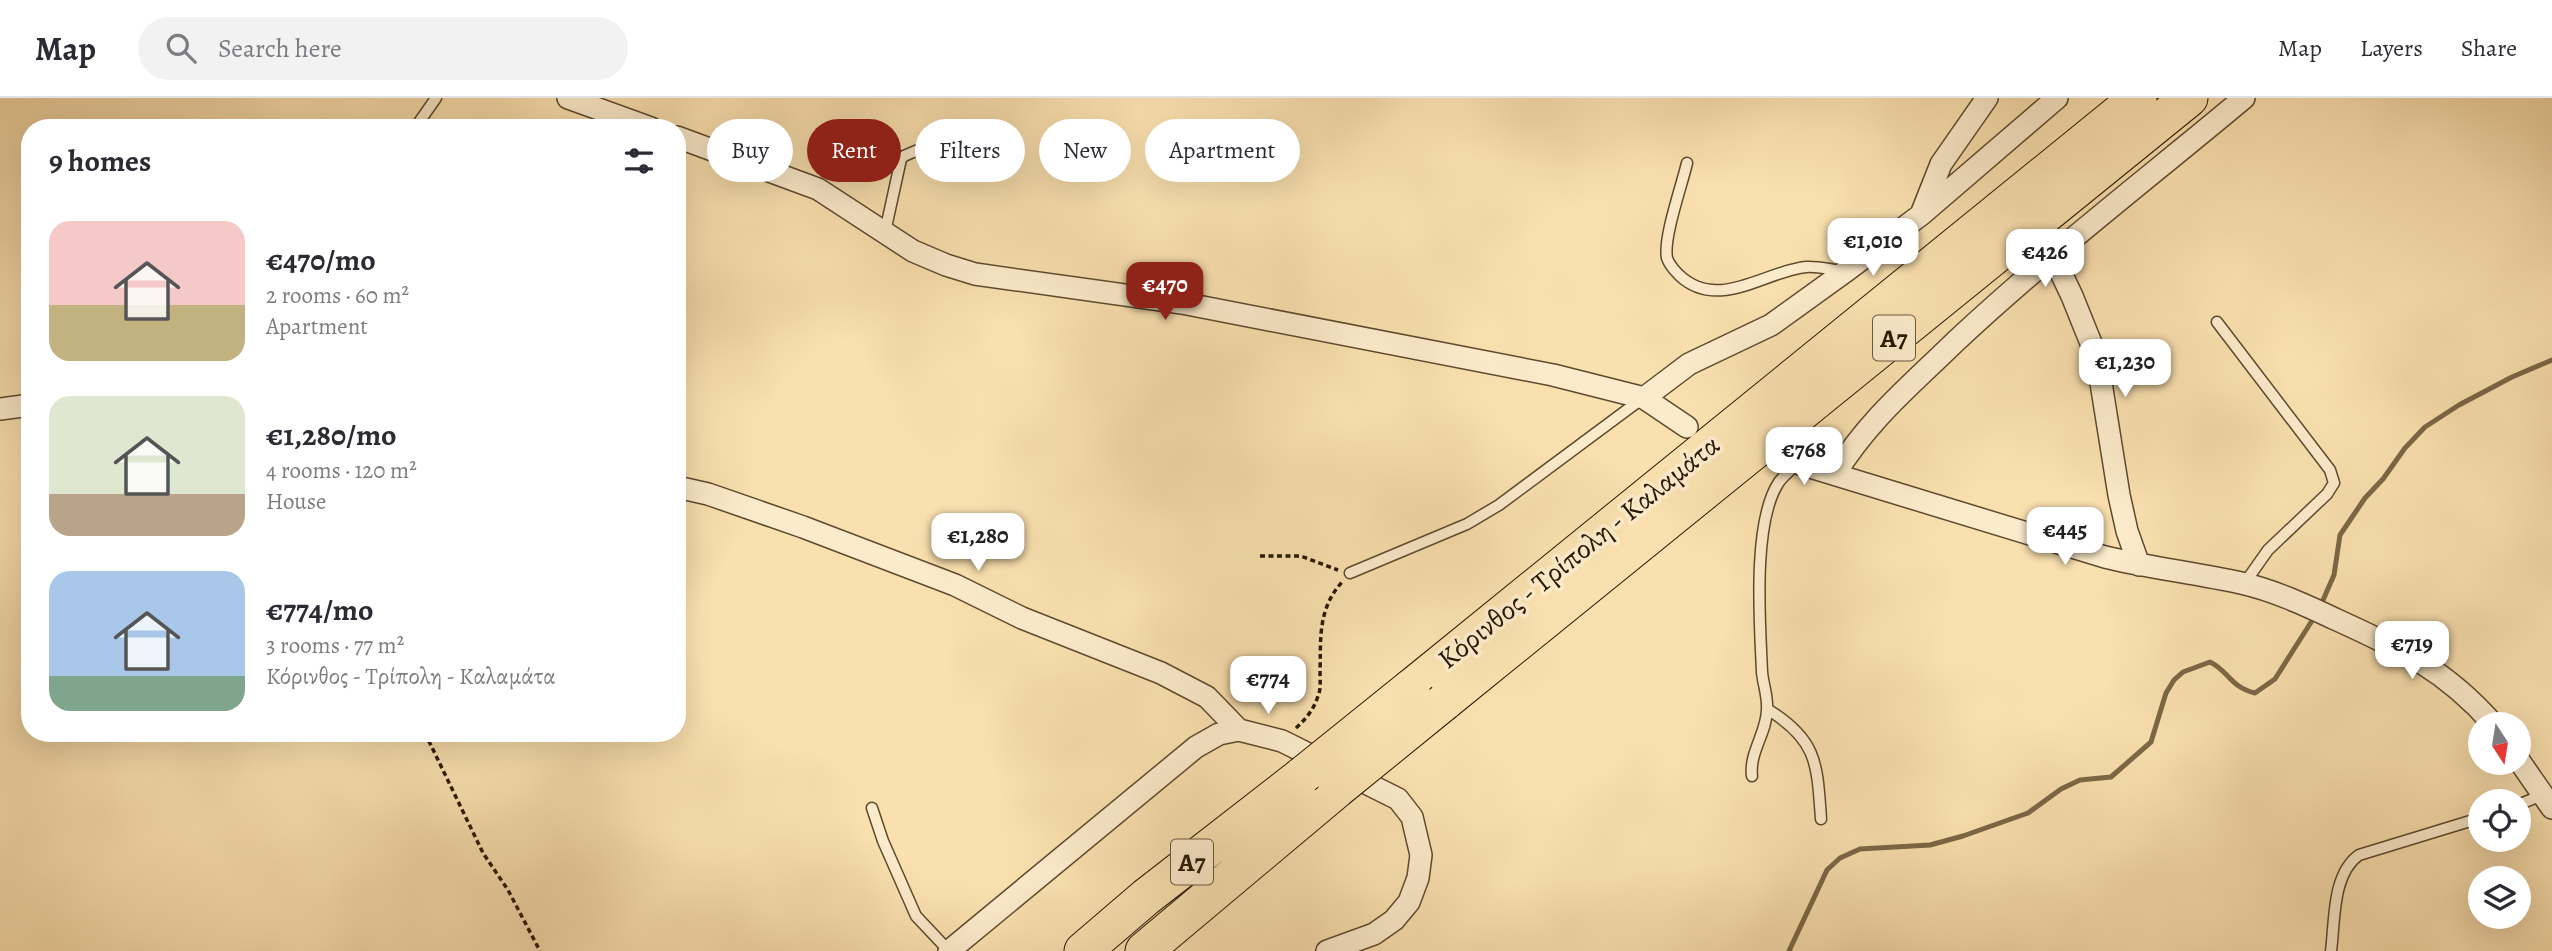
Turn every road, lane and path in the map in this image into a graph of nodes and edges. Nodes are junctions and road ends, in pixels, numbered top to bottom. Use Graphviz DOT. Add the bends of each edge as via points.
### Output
graph roads {
  1 [pos="436,98"];
  2 [pos="568,98"];
  3 [pos="1987,98"];
  4 [pos="2057,98"];
  5 [pos="2138,98"];
  6 [pos="2189,98"];
  7 [pos="2244,98"];
  8 [pos="421,119"];
  9 [pos="613,119"];
  10 [pos="686,140"];
  11 [pos="915,151"];
  12 [pos="1687,163"];
  13 [pos="1922,214"];
  14 [pos="885,232"];
  15 [pos="2052,254"];
  16 [pos="1846,271"];
  17 [pos="2217,322"];
  18 [pos="1644,398"];
  19 [pos="21,406"];
  20 [pos="0,409"];
  21 [pos="1687,427"];
  22 [pos="1791,461"];
  23 [pos="1835,474"];
  24 [pos="686,489"];
  25 [pos="1260,556"];
  26 [pos="2139,565"];
  27 [pos="1350,573"];
  28 [pos="2244,584"];
  29 [pos="1768,709"];
  30 [pos="2480,712"];
  31 [pos="1239,730"];
  32 [pos="1282,741"];
  33 [pos="429,742"];
  34 [pos="2529,775"];
  35 [pos="1752,776"];
  36 [pos="2547,802"];
  37 [pos="872,808"];
  38 [pos="1821,819"];
  39 [pos="2468,822"];
  40 [pos="540,951"];
  41 [pos="949,951"];
  42 [pos="1083,951"];
  43 [pos="1144,951"];
  44 [pos="1327,951"];
  45 [pos="2330,951"];
  1 -- 8 [label="lane"];
  2 -- 9 [label="street"];
  3 -- 13 [label="street" via="1941,164"];
  4 -- 13 [label="street"];
  5 -- 42 [label="highway, Κόρινθος - Τρίπολη - Καλαμάτα / Α7, bridge"];
  6 -- 43 [label="highway, Κόρινθος - Τρίπολη - Καλαμάτα / Α7, bridge"];
  7 -- 15 [label="street"];
  10 -- 14 [label="street" via="818,189"];
  11 -- 14 [label="lane" via="901,159"];
  12 -- 16 [label="lane" via="1667,258 1685,280 1705,289 1729,290 1809,267"];
  13 -- 16 [label="street"];
  14 -- 18 [label="street" via="913,251 975,274 1182,303 1553,375"];
  15 -- 23 [label="street" via="1899,393"];
  15 -- 26 [label="street" via="2097,358 2119,495"];
  16 -- 18 [label="street" via="1771,325 1689,364"];
  17 -- 28 [label="lane" via="2330,470 2334,483 2268,550"];
  18 -- 21 [label="street"];
  18 -- 27 [label="lane" via="1467,524"];
  19 -- 20 [label="street"];
  22 -- 23 [label="street"];
  22 -- 29 [label="lane" via="1770,500 1761,535 1763,675"];
  23 -- 26 [label="street"];
  24 -- 31 [label="street" via="803,527 955,585 1022,618 1161,673 1207,697"];
  25 -- 27 [label="path" via="1301,556"];
  26 -- 28 [label="street"];
  27 -- 32 [label="path" via="1323,613 1320,693 1306,718"];
  28 -- 30 [label="street" via="2312,608 2412,656"];
  29 -- 35 [label="lane" via="1750,763"];
  29 -- 38 [label="lane" via="1796,728 1811,751"];
  31 -- 32 [label="street"];
  31 -- 41 [label="street" via="1219,734 1196,747"];
  32 -- 44 [label="street" via="1398,799 1412,817 1417,835 1421,855 1409,902 1374,934"];
  33 -- 40 [label="path" via="483,853"];
  34 -- 36 [label="street"];
  37 -- 41 [label="lane" via="916,916"];
  39 -- 45 [label="lane" via="2359,855 2350,862 2340,881"];
}
